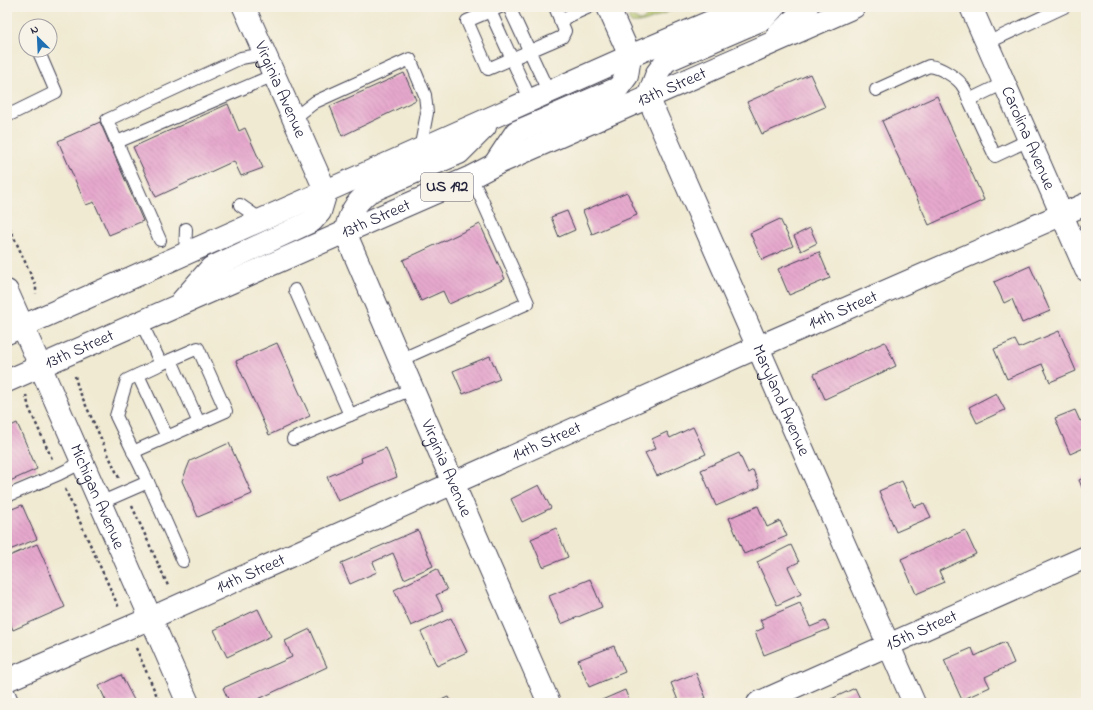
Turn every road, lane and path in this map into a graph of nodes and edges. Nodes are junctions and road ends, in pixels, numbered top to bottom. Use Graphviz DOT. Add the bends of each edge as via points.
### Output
graph roads {
  1 [pos="244,7"];
  2 [pos="509,7"];
  3 [pos="555,7"];
  4 [pos="589,7"];
  5 [pos="608,7"];
  6 [pos="745,7"];
  7 [pos="774,7"];
  8 [pos="807,7"];
  9 [pos="854,7"];
  10 [pos="971,7"];
  11 [pos="1064,7"];
  12 [pos="495,9"];
  13 [pos="560,20"];
  14 [pos="987,43"];
  15 [pos="769,45"];
  16 [pos="530,52"];
  17 [pos="264,54"];
  18 [pos="630,56"];
  19 [pos="41,58"];
  20 [pos="512,59"];
  21 [pos="274,76"];
  22 [pos="1004,83"];
  23 [pos="876,90"];
  24 [pos="540,97"];
  25 [pos="648,97"];
  26 [pos="969,100"];
  27 [pos="7,116"];
  28 [pos="496,116"];
  29 [pos="293,119"];
  30 [pos="1029,140"];
  31 [pos="117,142"];
  32 [pos="420,150"];
  33 [pos="494,165"];
  34 [pos="470,176"];
  35 [pos="326,192"];
  36 [pos="1086,204"];
  37 [pos="240,205"];
  38 [pos="1062,215"];
  39 [pos="263,220"];
  40 [pos="7,222"];
  41 [pos="186,229"];
  42 [pos="345,232"];
  43 [pos="160,240"];
  44 [pos="185,255"];
  45 [pos="1086,270"];
  46 [pos="294,290"];
  47 [pos="7,291"];
  48 [pos="36,294"];
  49 [pos="177,306"];
  50 [pos="141,322"];
  51 [pos="15,330"];
  52 [pos="758,348"];
  53 [pos="400,360"];
  54 [pos="166,362"];
  55 [pos="41,366"];
  56 [pos="138,375"];
  57 [pos="75,376"];
  58 [pos="7,381"];
  59 [pos="412,389"];
  60 [pos="26,394"];
  61 [pos="350,415"];
  62 [pos="200,423"];
  63 [pos="167,437"];
  64 [pos="293,439"];
  65 [pos="133,452"];
  66 [pos="82,462"];
  67 [pos="59,474"];
  68 [pos="148,482"];
  69 [pos="453,483"];
  70 [pos="126,492"];
  71 [pos="7,496"];
  72 [pos="100,503"];
  73 [pos="1086,558"];
  74 [pos="183,561"];
  75 [pos="175,608"];
  76 [pos="151,618"];
  77 [pos="127,629"];
  78 [pos="888,646"];
  79 [pos="7,680"];
  80 [pos="7,689"];
  81 [pos="13,703"];
  82 [pos="160,703"];
  83 [pos="188,703"];
  84 [pos="549,703"];
  85 [pos="758,703"];
  86 [pos="914,703"];
  1 -- 17 [label="main road, Virginia Avenue"];
  2 -- 16 [label="lane"];
  3 -- 13 [label="lane"];
  4 -- 13 [label="lane"];
  5 -- 18 [label="main road"];
  6 -- 18 [label="main road, US 192"];
  7 -- 25 [label="main road" via="763,19 666,61 657,73"];
  8 -- 15 [label="main road"];
  9 -- 15 [label="main road, 13th Street / US 192"];
  10 -- 14 [label="main road, Carolina Avenue"];
  11 -- 14 [label="lane"];
  12 -- 20 [label="lane"];
  12 -- 20 [label="lane" via="467,21 488,69"];
  13 -- 16 [label="lane" via="565,31 562,37"];
  14 -- 22 [label="main road, Carolina Avenue"];
  15 -- 25 [label="main road, 13th Street / US 192"];
  16 -- 20 [label="lane"];
  16 -- 24 [label="lane"];
  17 -- 21 [label="main road, Virginia Avenue"];
  17 -- 31 [label="lane" via="241,58 108,120"];
  18 -- 24 [label="main road, US 192"];
  18 -- 33 [label="main road" via="627,76 618,88 516,132"];
  19 -- 27 [label="lane" via="56,92"];
  20 -- 24 [label="lane"];
  21 -- 29 [label="main road, Virginia Avenue"];
  21 -- 31 [label="lane"];
  22 -- 26 [label="lane"];
  22 -- 30 [label="main road, Carolina Avenue"];
  23 -- 26 [label="lane" via="929,66 947,72 963,86"];
  24 -- 28 [label="main road, US 192"];
  25 -- 33 [label="main road, 13th Street / US 192"];
  25 -- 52 [label="main road, Maryland Avenue"];
  26 -- 30 [label="lane" via="995,156"];
  28 -- 32 [label="main road, US 192"];
  28 -- 42 [label="main road" via="459,153 369,192 358,201 350,214"];
  29 -- 32 [label="lane" via="315,102 410,59 426,101 427,113"];
  29 -- 35 [label="main road, Virginia Avenue"];
  30 -- 38 [label="main road, Carolina Avenue"];
  31 -- 43 [label="lane"];
  32 -- 35 [label="main road, US 192"];
  33 -- 34 [label="main road, 13th Street / US 192"];
  34 -- 42 [label="main road, 13th Street / US 192"];
  34 -- 53 [label="lane" via="528,303"];
  35 -- 39 [label="main road, US 192"];
  35 -- 49 [label="main road" via="320,212 312,221 211,268"];
  36 -- 38 [label="main road, 14th Street"];
  37 -- 39 [label="lane"];
  38 -- 45 [label="main road, Carolina Avenue"];
  38 -- 52 [label="main road, 14th Street"];
  39 -- 44 [label="main road, US 192"];
  40 -- 48 [label="path" via="36,286"];
  41 -- 44 [label="lane"];
  42 -- 49 [label="main road, 13th Street / US 192"];
  42 -- 53 [label="main road, Virginia Avenue"];
  44 -- 51 [label="main road, US 192"];
  46 -- 61 [label="lane"];
  47 -- 51 [label="main road, Michigan Avenue"];
  49 -- 50 [label="main road, 13th Street / US 192"];
  50 -- 54 [label="lane"];
  50 -- 55 [label="main road, 13th Street / US 192"];
  51 -- 55 [label="main road, Michigan Avenue"];
  52 -- 69 [label="main road, 14th Street"];
  52 -- 78 [label="main road, Maryland Avenue"];
  53 -- 59 [label="main road, Virginia Avenue"];
  54 -- 56 [label="lane"];
  54 -- 62 [label="lane"];
  54 -- 62 [label="lane" via="198,348 226,411"];
  55 -- 58 [label="main road, 13th Street / US 192"];
  55 -- 66 [label="main road, Michigan Avenue"];
  56 -- 63 [label="lane"];
  56 -- 65 [label="lane" via="127,380 116,416"];
  57 -- 70 [label="path" via="78,388"];
  59 -- 61 [label="lane"];
  59 -- 69 [label="main road, Virginia Avenue"];
  60 -- 67 [label="path" via="29,408"];
  61 -- 64 [label="lane"];
  62 -- 63 [label="lane"];
  63 -- 65 [label="lane"];
  65 -- 68 [label="lane"];
  66 -- 67 [label="lane"];
  66 -- 72 [label="main road, Michigan Avenue"];
  67 -- 71 [label="lane"];
  67 -- 77 [label="path"];
  68 -- 70 [label="lane"];
  68 -- 74 [label="lane"];
  69 -- 75 [label="main road, 14th Street"];
  69 -- 84 [label="main road, Virginia Avenue"];
  70 -- 72 [label="lane"];
  70 -- 75 [label="path"];
  72 -- 76 [label="main road, Michigan Avenue"];
  73 -- 78 [label="main road, 15th Street"];
  75 -- 76 [label="main road, 14th Street"];
  76 -- 77 [label="main road, 14th Street"];
  76 -- 83 [label="main road, Michigan Avenue"];
  77 -- 79 [label="main road, 14th Street"];
  77 -- 82 [label="path"];
  78 -- 85 [label="main road, 15th Street"];
  78 -- 86 [label="main road, Maryland Avenue"];
  80 -- 81 [label="lane"];
}
